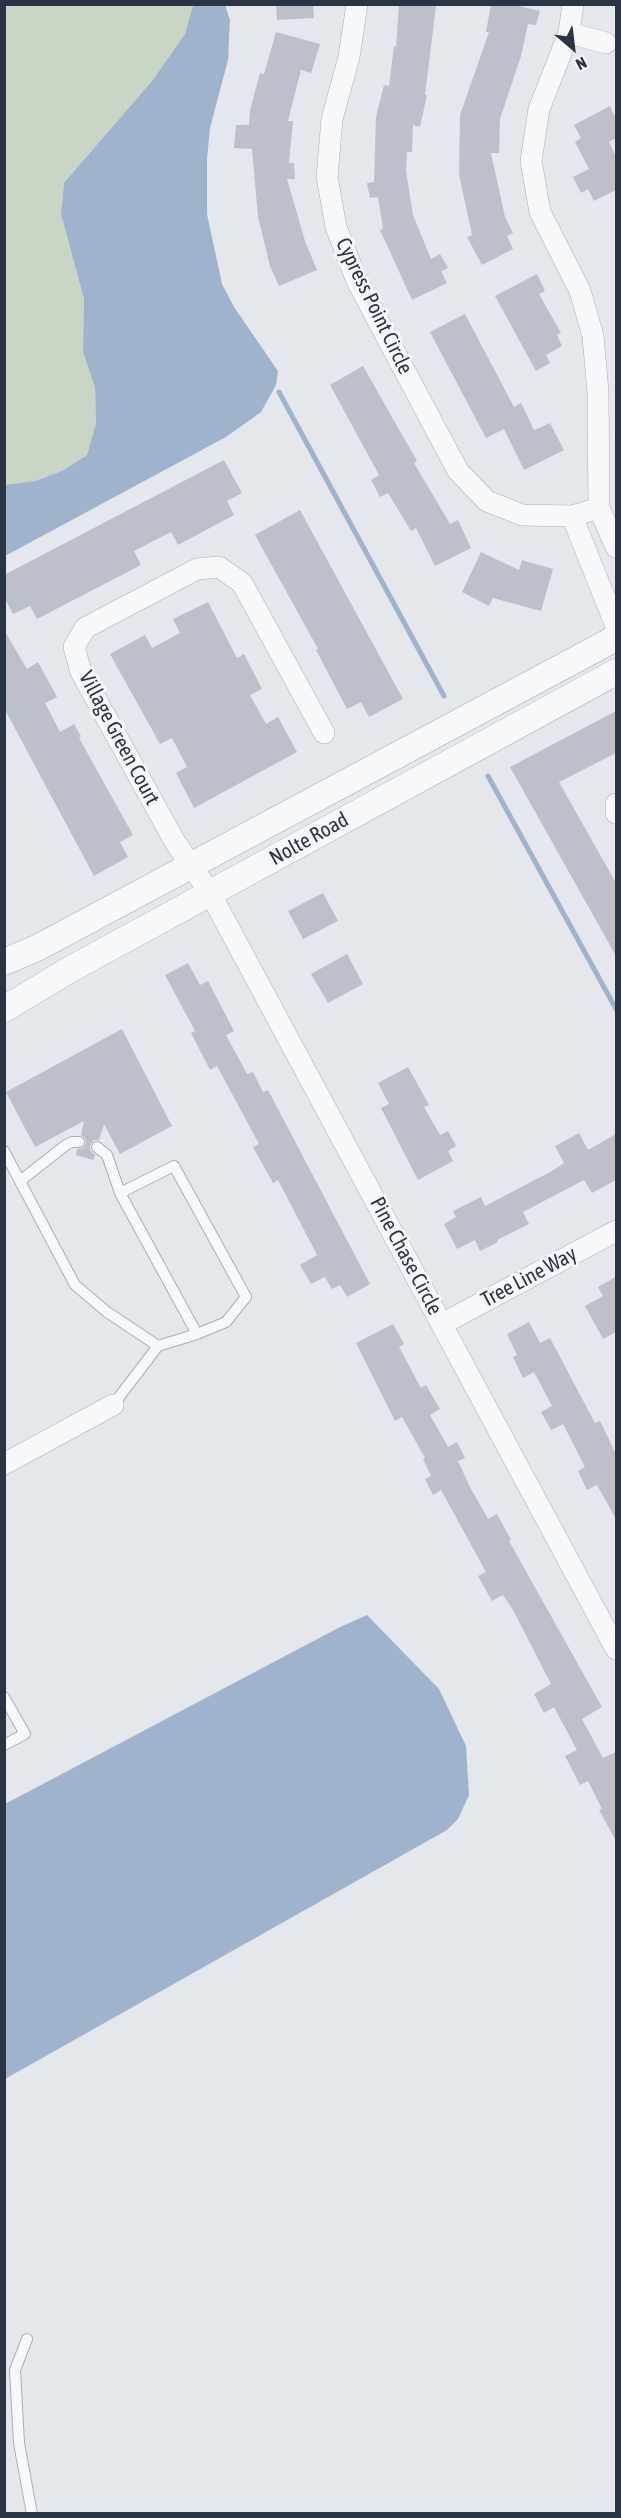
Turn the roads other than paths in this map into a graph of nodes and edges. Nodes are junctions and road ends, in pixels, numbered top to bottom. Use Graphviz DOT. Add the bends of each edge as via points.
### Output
graph roads {
  1 [pos="357,4"];
  2 [pos="573,4"];
  3 [pos="568,33"];
  4 [pos="606,43"];
  5 [pos="584,513"];
  6 [pos="616,547"];
  7 [pos="616,600"];
  8 [pos="616,626"];
  9 [pos="616,638"];
  10 [pos="616,657"];
  11 [pos="616,672"];
  12 [pos="515,726"];
  13 [pos="324,734"];
  14 [pos="616,804"];
  15 [pos="616,813"];
  16 [pos="191,866"];
  17 [pos="210,893"];
  18 [pos="4,962"];
  19 [pos="4,1009"];
  20 [pos="79,1142"];
  21 [pos="97,1147"];
  22 [pos="4,1151"];
  23 [pos="21,1181"];
  24 [pos="120,1193"];
  25 [pos="616,1231"];
  26 [pos="442,1324"];
  27 [pos="197,1334"];
  28 [pos="158,1346"];
  29 [pos="113,1405"];
  30 [pos="4,1464"];
  31 [pos="616,1649"];
  32 [pos="4,1697"];
  33 [pos="4,1745"];
  34 [pos="27,2339"];
  35 [pos="32,2514"];
  1 -- 5 [label="street, Cypress Point Circle" via="349,57 332,119 327,177 336,227 357,281 458,471 487,501 522,515"];
  2 -- 3 [label="street"];
  3 -- 4 [label="street"];
  3 -- 5 [label="street" via="538,109 531,161 540,212 580,291 593,336 598,392"];
  5 -- 6 [label="street"];
  5 -- 7 [label="street"];
  5 -- 8 [label="street"];
  9 -- 16 [label="street, Nolte Road"];
  10 -- 12 [label="street" via="525,705"];
  11 -- 12 [label="street, Nolte Road"];
  12 -- 17 [label="street, Nolte Road"];
  13 -- 16 [label="street, Village Green Court" via="242,583 219,567 197,569 85,628 74,647 81,672"];
  14 -- 15 [label="street"];
  16 -- 17 [label="street, Pine Chase Circle"];
  16 -- 18 [label="street, Nolte Road"];
  17 -- 19 [label="street, Nolte Road"];
  17 -- 26 [label="street, Pine Chase Circle"];
  20 -- 23 [label="lane" via="66,1145"];
  21 -- 24 [label="lane" via="107,1155"];
  22 -- 23 [label="lane"];
  23 -- 28 [label="lane" via="75,1285"];
  24 -- 27 [label="lane"];
  24 -- 27 [label="lane" via="174,1166 246,1297 226,1322"];
  25 -- 26 [label="street, Tree Line Way"];
  26 -- 31 [label="street, Pine Chase Circle"];
  27 -- 28 [label="lane"];
  28 -- 29 [label="lane"];
  29 -- 30 [label="street"];
  32 -- 33 [label="lane" via="25,1734"];
  34 -- 35 [label="lane" via="15,2370 20,2443"];
}
